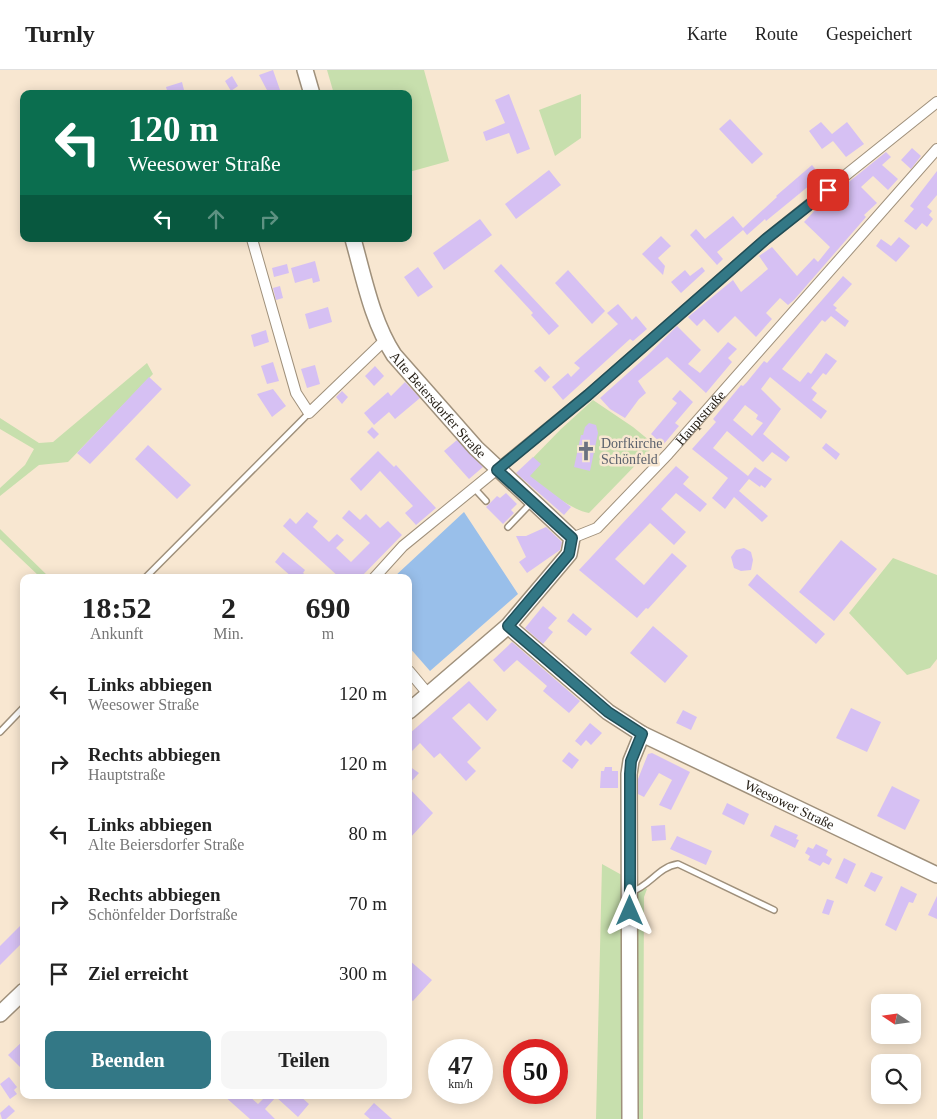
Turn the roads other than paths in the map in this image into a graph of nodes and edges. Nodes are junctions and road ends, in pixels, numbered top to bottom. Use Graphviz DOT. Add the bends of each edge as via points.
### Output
graph roads {
  1 [pos="305,70"];
  2 [pos="311,90"];
  3 [pos="937,102"];
  4 [pos="937,149"];
  5 [pos="253,242"];
  6 [pos="354,242"];
  7 [pos="385,340"];
  8 [pos="309,413"];
  9 [pos="497,470"];
  10 [pos="474,488"];
  11 [pos="486,501"];
  12 [pos="533,502"];
  13 [pos="508,527"];
  14 [pos="572,538"];
  15 [pos="149,574"];
  16 [pos="378,574"];
  17 [pos="508,626"];
  18 [pos="412,675"];
  19 [pos="429,695"];
  20 [pos="412,709"];
  21 [pos="20,711"];
  22 [pos="0,732"];
  23 [pos="642,734"];
  24 [pos="937,875"];
  25 [pos="630,892"];
  26 [pos="774,910"];
  27 [pos="20,994"];
  28 [pos="0,1014"];
  29 [pos="630,1119"];
  1 -- 2 [label="main road"];
  3 -- 9 [label="street" via="766,239"];
  4 -- 14 [label="street, Hauptstraße" via="668,454 597,528"];
  5 -- 8 [label="street" via="296,393"];
  6 -- 7 [label="main road, Alte Beiersdorfer Straße"];
  7 -- 8 [label="street"];
  7 -- 9 [label="main road, Alte Beiersdorfer Straße" via="416,382"];
  8 -- 15 [label="lane"];
  9 -- 10 [label="street"];
  9 -- 12 [label="main road, Alte Beiersdorfer Straße"];
  10 -- 11 [label="lane"];
  10 -- 16 [label="street" via="403,546"];
  12 -- 13 [label="lane"];
  12 -- 14 [label="main road, Alte Beiersdorfer Straße"];
  14 -- 17 [label="main road" via="569,554"];
  17 -- 19 [label="main road"];
  17 -- 23 [label="main road, Weesower Straße" via="608,712"];
  18 -- 19 [label="street"];
  19 -- 20 [label="main road"];
  21 -- 22 [label="lane"];
  23 -- 24 [label="main road, Weesower Straße"];
  23 -- 25 [label="main road" via="631,761 630,774"];
  25 -- 26 [label="lane" via="645,886 668,866 678,864"];
  25 -- 29 [label="main road"];
  27 -- 28 [label="main road"];
}
